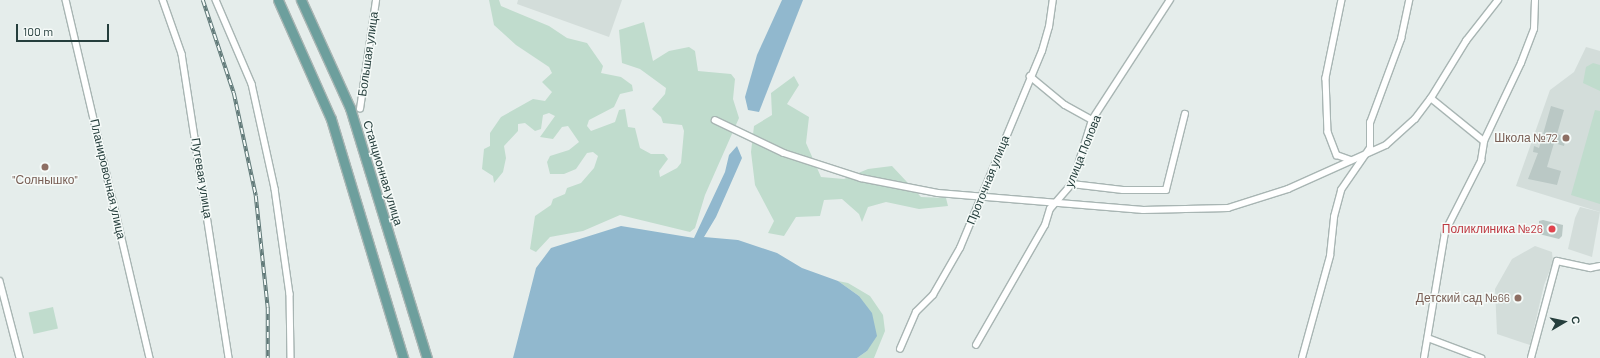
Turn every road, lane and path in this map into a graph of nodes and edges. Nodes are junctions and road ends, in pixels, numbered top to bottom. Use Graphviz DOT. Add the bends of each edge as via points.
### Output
graph roads {
  1 [pos="66,0"];
  2 [pos="163,0"];
  3 [pos="216,0"];
  4 [pos="278,0"];
  5 [pos="301,0"];
  6 [pos="376,0"];
  7 [pos="1053,0"];
  8 [pos="1170,0"];
  9 [pos="1342,0"];
  10 [pos="1409,0"];
  11 [pos="1535,0"];
  12 [pos="1498,1"];
  13 [pos="1030,76"];
  14 [pos="1431,98"];
  15 [pos="360,109"];
  16 [pos="1185,114"];
  17 [pos="715,120"];
  18 [pos="1092,120"];
  19 [pos="1484,142"];
  20 [pos="1365,154"];
  21 [pos="1351,160"];
  22 [pos="1072,184"];
  23 [pos="981,197"];
  24 [pos="1056,204"];
  25 [pos="1600,266"];
  26 [pos="0,281"];
  27 [pos="1428,338"];
  28 [pos="976,345"];
  29 [pos="900,349"];
  30 [pos="20,358"];
  31 [pos="150,358"];
  32 [pos="229,358"];
  33 [pos="291,358"];
  34 [pos="403,358"];
  35 [pos="427,358"];
  36 [pos="1302,358"];
  37 [pos="1424,358"];
  38 [pos="1481,358"];
  39 [pos="1530,358"];
  1 -- 31 [label="street, Планировочная улица"];
  2 -- 32 [label="street, Путевая улица" via="182,54"];
  3 -- 33 [label="street" via="252,84 275,189 290,294"];
  4 -- 34 [label="main road" via="331,119"];
  5 -- 35 [label="main road, Станционная улица" via="350,108"];
  6 -- 15 [label="street, Большая улица"];
  7 -- 13 [label="street, Проточная улица" via="1049,28"];
  8 -- 18 [label="street, улица Попова"];
  9 -- 21 [label="street" via="1326,78 1328,132 1337,155"];
  10 -- 20 [label="street" via="1401,39 1370,123 1370,148"];
  11 -- 19 [label="street" via="1534,29"];
  12 -- 14 [label="street" via="1466,41"];
  13 -- 18 [label="street" via="1065,105"];
  13 -- 23 [label="street, Проточная улица"];
  14 -- 19 [label="street"];
  14 -- 20 [label="street" via="1415,119 1386,145"];
  16 -- 22 [label="street" via="1166,190 1123,190"];
  17 -- 23 [label="street" via="784,153 861,178 938,193"];
  18 -- 22 [label="street, улица Попова"];
  19 -- 27 [label="street" via="1481,161 1445,232"];
  20 -- 21 [label="street"];
  20 -- 36 [label="street" via="1341,190 1334,217 1330,256"];
  21 -- 24 [label="street" via="1288,189 1228,208 1144,210"];
  22 -- 24 [label="street, улица Попова"];
  23 -- 24 [label="street"];
  23 -- 29 [label="street, Проточная улица" via="960,248 933,295 916,312"];
  24 -- 28 [label="street, улица Попова"];
  25 -- 39 [label="street" via="1590,268 1557,261"];
  26 -- 30 [label="street"];
  27 -- 37 [label="street"];
  27 -- 38 [label="street"];
}
